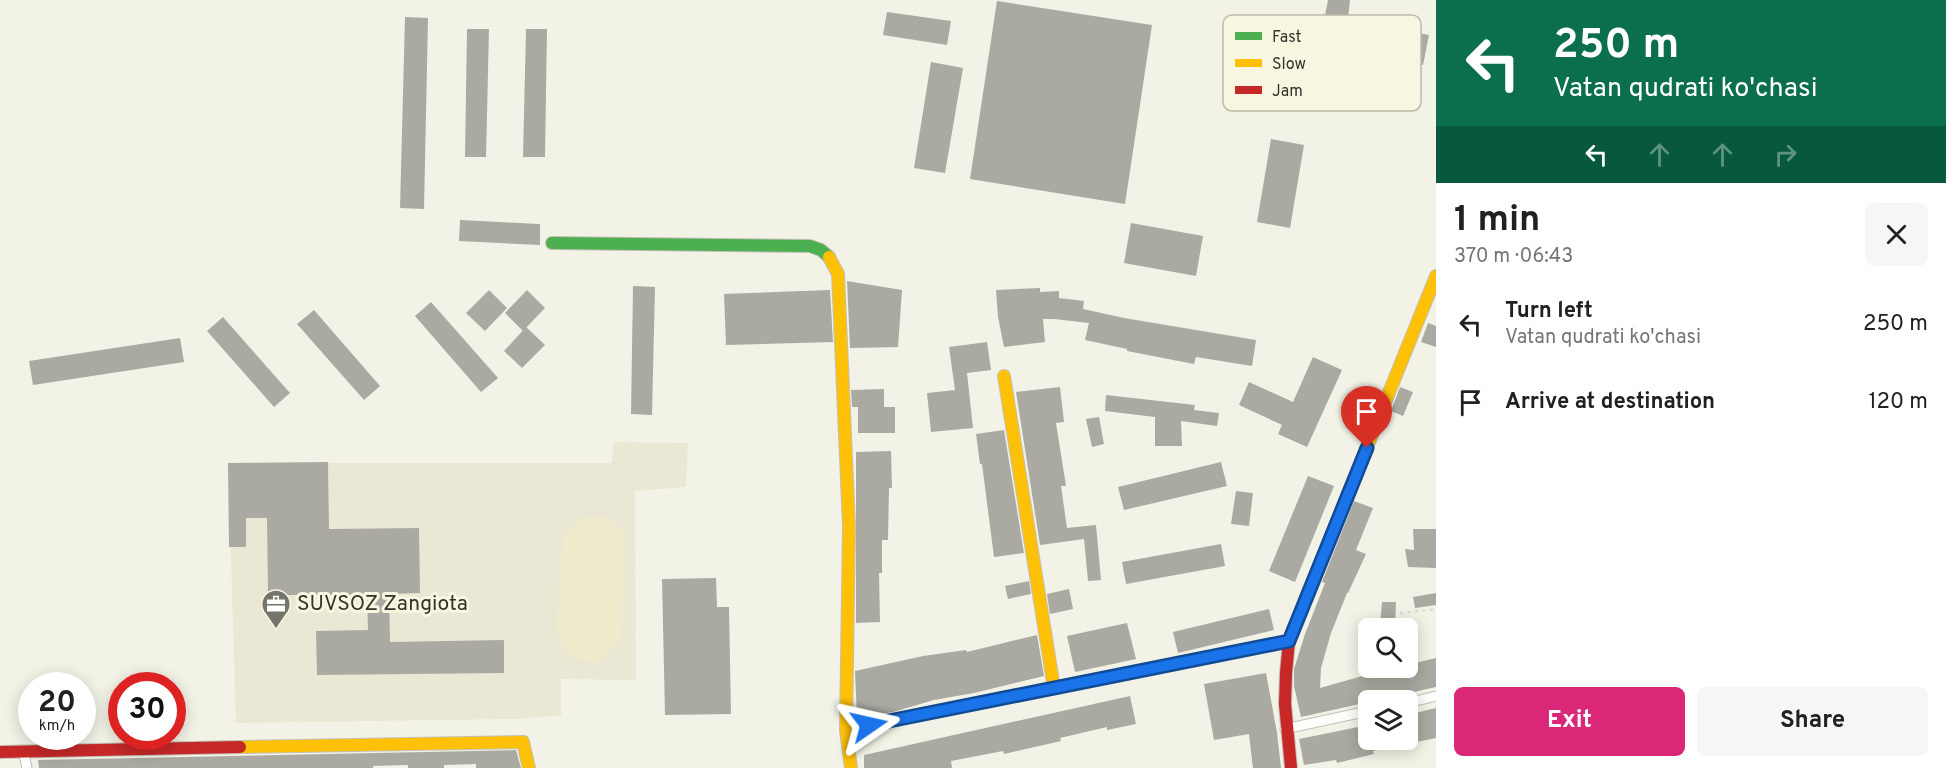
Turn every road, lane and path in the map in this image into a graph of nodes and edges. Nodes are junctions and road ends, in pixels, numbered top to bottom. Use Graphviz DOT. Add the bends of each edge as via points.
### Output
graph roads {
  1 [pos="552,243"];
  2 [pos="1436,276"];
  3 [pos="1004,375"];
  4 [pos="1436,609"];
  5 [pos="1400,613"];
  6 [pos="1289,641"];
  7 [pos="1054,688"];
  8 [pos="1436,696"];
  9 [pos="1418,700"];
  10 [pos="1358,713"];
  11 [pos="1285,729"];
  12 [pos="846,730"];
  13 [pos="96,749"];
  14 [pos="23,750"];
  15 [pos="0,752"];
  16 [pos="27,768"];
  17 [pos="529,768"];
  18 [pos="851,768"];
  19 [pos="1291,768"];
  1 -- 12 [label="street" via="810,246 822,249 832,258 838,274 849,526"];
  2 -- 6 [label="street"];
  3 -- 7 [label="street"];
  4 -- 5 [label="path"];
  6 -- 7 [label="street"];
  6 -- 11 [label="street" via="1284,670"];
  7 -- 12 [label="street"];
  8 -- 9 [label="street"];
  10 -- 11 [label="street"];
  11 -- 19 [label="street"];
  12 -- 18 [label="street"];
  13 -- 17 [label="street" via="523,742"];
  14 -- 15 [label="street"];
  14 -- 16 [label="street"];
}
